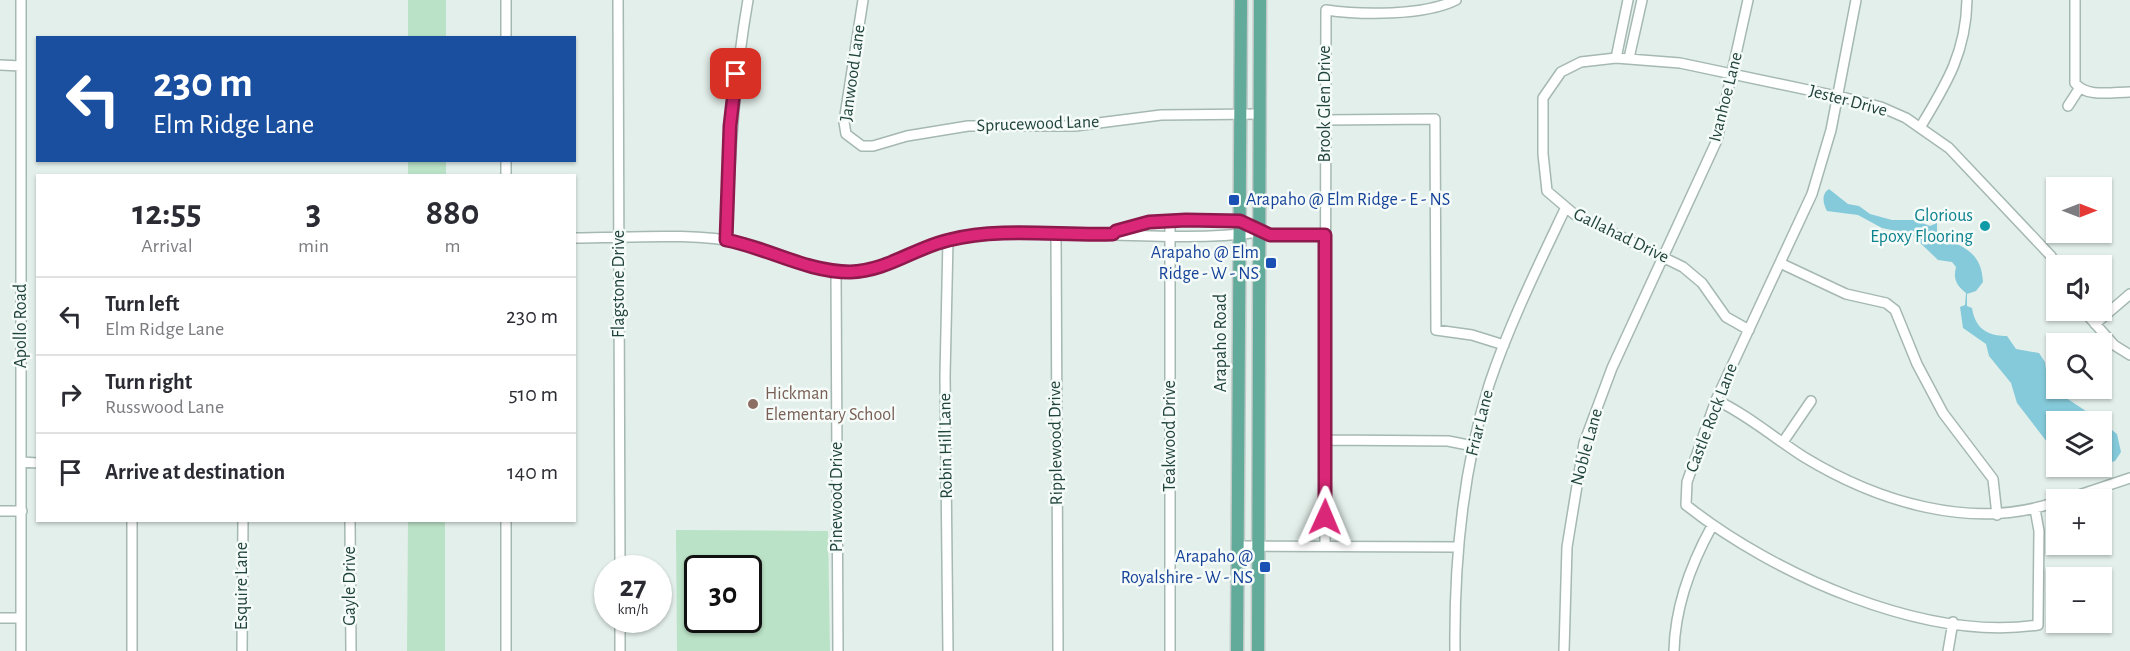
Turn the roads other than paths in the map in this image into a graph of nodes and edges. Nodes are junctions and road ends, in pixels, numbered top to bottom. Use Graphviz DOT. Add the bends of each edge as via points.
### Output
graph roads {
  1 [pos="21,0"];
  2 [pos="506,0"];
  3 [pos="618,0"];
  4 [pos="748,0"];
  5 [pos="863,0"];
  6 [pos="1241,0"];
  7 [pos="1260,0"];
  8 [pos="1456,0"];
  9 [pos="1628,0"];
  10 [pos="1642,0"];
  11 [pos="1748,0"];
  12 [pos="1856,0"];
  13 [pos="1967,0"];
  14 [pos="2074,0"];
  15 [pos="506,36"];
  16 [pos="1616,58"];
  17 [pos="1629,58"];
  18 [pos="0,66"];
  19 [pos="21,66"];
  20 [pos="1733,74"];
  21 [pos="2079,89"];
  22 [pos="2130,92"];
  23 [pos="1838,96"];
  24 [pos="2068,106"];
  25 [pos="1260,114"];
  26 [pos="1241,115"];
  27 [pos="1325,120"];
  28 [pos="1921,126"];
  29 [pos="854,142"];
  30 [pos="1565,209"];
  31 [pos="1170,221"];
  32 [pos="1240,221"];
  33 [pos="1260,232"];
  34 [pos="1113,234"];
  35 [pos="1056,235"];
  36 [pos="1240,235"];
  37 [pos="1325,235"];
  38 [pos="1170,237"];
  39 [pos="576,238"];
  40 [pos="619,238"];
  41 [pos="726,240"];
  42 [pos="948,240"];
  43 [pos="2050,255"];
  44 [pos="1663,256"];
  45 [pos="1780,263"];
  46 [pos="836,271"];
  47 [pos="2130,294"];
  48 [pos="2093,321"];
  49 [pos="2096,324"];
  50 [pos="1749,330"];
  51 [pos="1504,345"];
  52 [pos="2130,355"];
  53 [pos="1716,400"];
  54 [pos="1811,401"];
  55 [pos="1326,440"];
  56 [pos="1783,442"];
  57 [pos="1473,446"];
  58 [pos="21,462"];
  59 [pos="36,463"];
  60 [pos="2130,478"];
  61 [pos="2097,489"];
  62 [pos="2046,505"];
  63 [pos="2035,509"];
  64 [pos="0,511"];
  65 [pos="22,511"];
  66 [pos="1997,515"];
  67 [pos="132,522"];
  68 [pos="243,522"];
  69 [pos="350,522"];
  70 [pos="506,522"];
  71 [pos="1712,525"];
  72 [pos="1237,546"];
  73 [pos="1259,546"];
  74 [pos="1325,546"];
  75 [pos="1458,547"];
  76 [pos="620,555"];
  77 [pos="0,618"];
  78 [pos="21,618"];
  79 [pos="1953,622"];
  80 [pos="620,633"];
  81 [pos="21,651"];
  82 [pos="132,651"];
  83 [pos="242,651"];
  84 [pos="351,651"];
  85 [pos="506,651"];
  86 [pos="620,651"];
  87 [pos="838,651"];
  88 [pos="948,651"];
  89 [pos="1058,651"];
  90 [pos="1170,651"];
  91 [pos="1237,651"];
  92 [pos="1258,651"];
  93 [pos="1455,651"];
  94 [pos="1564,651"];
  95 [pos="1674,651"];
  96 [pos="1948,651"];
  1 -- 19 [label="street, Apollo Road"];
  2 -- 15 [label="street"];
  3 -- 40 [label="street, Flagstone Drive"];
  4 -- 41 [label="street" via="730,126"];
  5 -- 29 [label="street, Janwood Lane" via="844,122 846,134"];
  6 -- 26 [label="main road, Arapaho Road"];
  7 -- 25 [label="main road"];
  8 -- 27 [label="street, Brook Glen Drive" via="1411,11 1326,10"];
  9 -- 16 [label="street"];
  10 -- 17 [label="street"];
  11 -- 20 [label="street, Ivanhoe Lane"];
  12 -- 23 [label="street, Castle Rock Lane"];
  13 -- 28 [label="street" via="1959,56"];
  14 -- 21 [label="street" via="2075,83"];
  16 -- 17 [label="street, Jester Drive"];
  16 -- 30 [label="street, Gallahad Drive" via="1574,64 1553,80 1543,98 1544,182 1547,191"];
  17 -- 20 [label="street, Jester Drive"];
  18 -- 19 [label="street"];
  19 -- 58 [label="street, Apollo Road"];
  20 -- 23 [label="street, Jester Drive"];
  20 -- 44 [label="street, Ivanhoe Lane" via="1717,140"];
  21 -- 22 [label="street"];
  21 -- 24 [label="street"];
  23 -- 28 [label="street, Jester Drive" via="1881,107"];
  23 -- 45 [label="street, Castle Rock Lane" via="1823,165"];
  25 -- 26 [label="street, Sprucewood Lane"];
  25 -- 33 [label="main road"];
  26 -- 29 [label="street, Sprucewood Lane" via="1161,115 1075,126 968,126 873,146"];
  26 -- 32 [label="main road, Arapaho Road"];
  27 -- 37 [label="street, Brook Glen Drive"];
  27 -- 51 [label="street" via="1435,119 1436,330"];
  28 -- 43 [label="street, Jester Drive" via="1977,176"];
  30 -- 44 [label="street, Gallahad Drive"];
  30 -- 51 [label="street, Friar Lane"];
  31 -- 32 [label="street"];
  31 -- 34 [label="street" via="1149,222"];
  31 -- 38 [label="street, Teakwood Drive"];
  32 -- 33 [label="street"];
  32 -- 36 [label="main road, Arapaho Road"];
  33 -- 36 [label="street"];
  33 -- 37 [label="street"];
  33 -- 73 [label="main road"];
  34 -- 35 [label="street"];
  34 -- 38 [label="street"];
  35 -- 42 [label="street" via="1002,234"];
  35 -- 89 [label="street, Ripplewood Drive"];
  36 -- 38 [label="street"];
  36 -- 72 [label="main road, Arapaho Road"];
  37 -- 55 [label="street, Brook Glen Drive"];
  38 -- 90 [label="street, Teakwood Drive"];
  39 -- 40 [label="street"];
  40 -- 41 [label="street"];
  40 -- 76 [label="street, Flagstone Drive"];
  41 -- 46 [label="street"];
  42 -- 46 [label="street" via="890,265"];
  42 -- 88 [label="street, Robin Hill Lane"];
  44 -- 50 [label="street, Gallahad Drive" via="1693,274 1726,317"];
  44 -- 94 [label="street, Noble Lane" via="1612,368 1584,443 1567,547"];
  45 -- 50 [label="street, Castle Rock Lane"];
  45 -- 66 [label="street" via="1846,294 1886,303 1895,310 1943,413 1993,479"];
  46 -- 87 [label="street, Pinewood Drive"];
  47 -- 49 [label="street"];
  48 -- 49 [label="street"];
  49 -- 52 [label="street" via="2114,345"];
  50 -- 53 [label="street, Castle Rock Lane"];
  51 -- 57 [label="street, Friar Lane"];
  53 -- 56 [label="street" via="1743,413"];
  53 -- 71 [label="street, Castle Rock Lane" via="1696,451 1685,498 1686,505"];
  54 -- 56 [label="street"];
  55 -- 57 [label="street" via="1448,441"];
  55 -- 74 [label="street, Brook Glen Drive"];
  56 -- 66 [label="street" via="1805,457 1878,492 1928,508"];
  57 -- 75 [label="street, Friar Lane"];
  58 -- 59 [label="street"];
  58 -- 65 [label="street, Apollo Road"];
  60 -- 61 [label="street"];
  62 -- 63 [label="street"];
  63 -- 66 [label="street"];
  63 -- 79 [label="street, Castle Rock Lane" via="2039,531 2038,625 1994,627"];
  64 -- 65 [label="street"];
  65 -- 78 [label="street, Apollo Road"];
  67 -- 82 [label="street"];
  68 -- 83 [label="street, Esquire Lane"];
  69 -- 84 [label="street, Gayle Drive"];
  70 -- 85 [label="street"];
  71 -- 79 [label="street, Castle Rock Lane" via="1773,563 1822,586 1894,611"];
  71 -- 95 [label="street" via="1681,600"];
  72 -- 73 [label="street"];
  72 -- 91 [label="main road, Arapaho Road"];
  73 -- 74 [label="street"];
  73 -- 92 [label="main road"];
  74 -- 75 [label="street"];
  75 -- 93 [label="street, Friar Lane"];
  77 -- 78 [label="street"];
  78 -- 81 [label="street, Apollo Road"];
  79 -- 96 [label="street"];
  80 -- 86 [label="street"];
}
